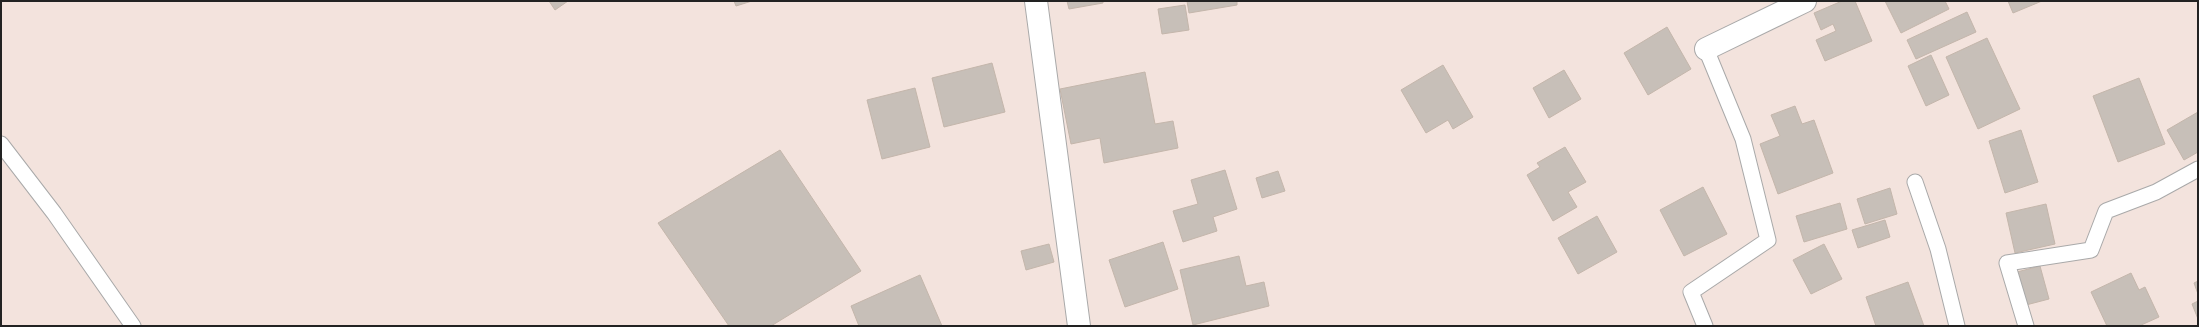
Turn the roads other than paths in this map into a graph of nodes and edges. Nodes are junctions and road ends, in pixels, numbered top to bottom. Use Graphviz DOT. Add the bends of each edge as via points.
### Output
graph roads {
  1 [pos="1036,1"];
  2 [pos="1805,1"];
  3 [pos="1706,49"];
  4 [pos="1,144"];
  5 [pos="2198,169"];
  6 [pos="1915,182"];
  7 [pos="133,326"];
  8 [pos="1079,326"];
  9 [pos="1705,326"];
  10 [pos="1957,326"];
  11 [pos="2026,326"];
  1 -- 8 [label="street"];
  2 -- 3 [label="street"];
  3 -- 9 [label="lane" via="1743,139 1768,240 1691,292"];
  4 -- 7 [label="lane" via="54,213"];
  5 -- 11 [label="lane" via="2156,192 2106,211 2090,250 2007,263"];
  6 -- 10 [label="lane" via="1938,249"];
}
